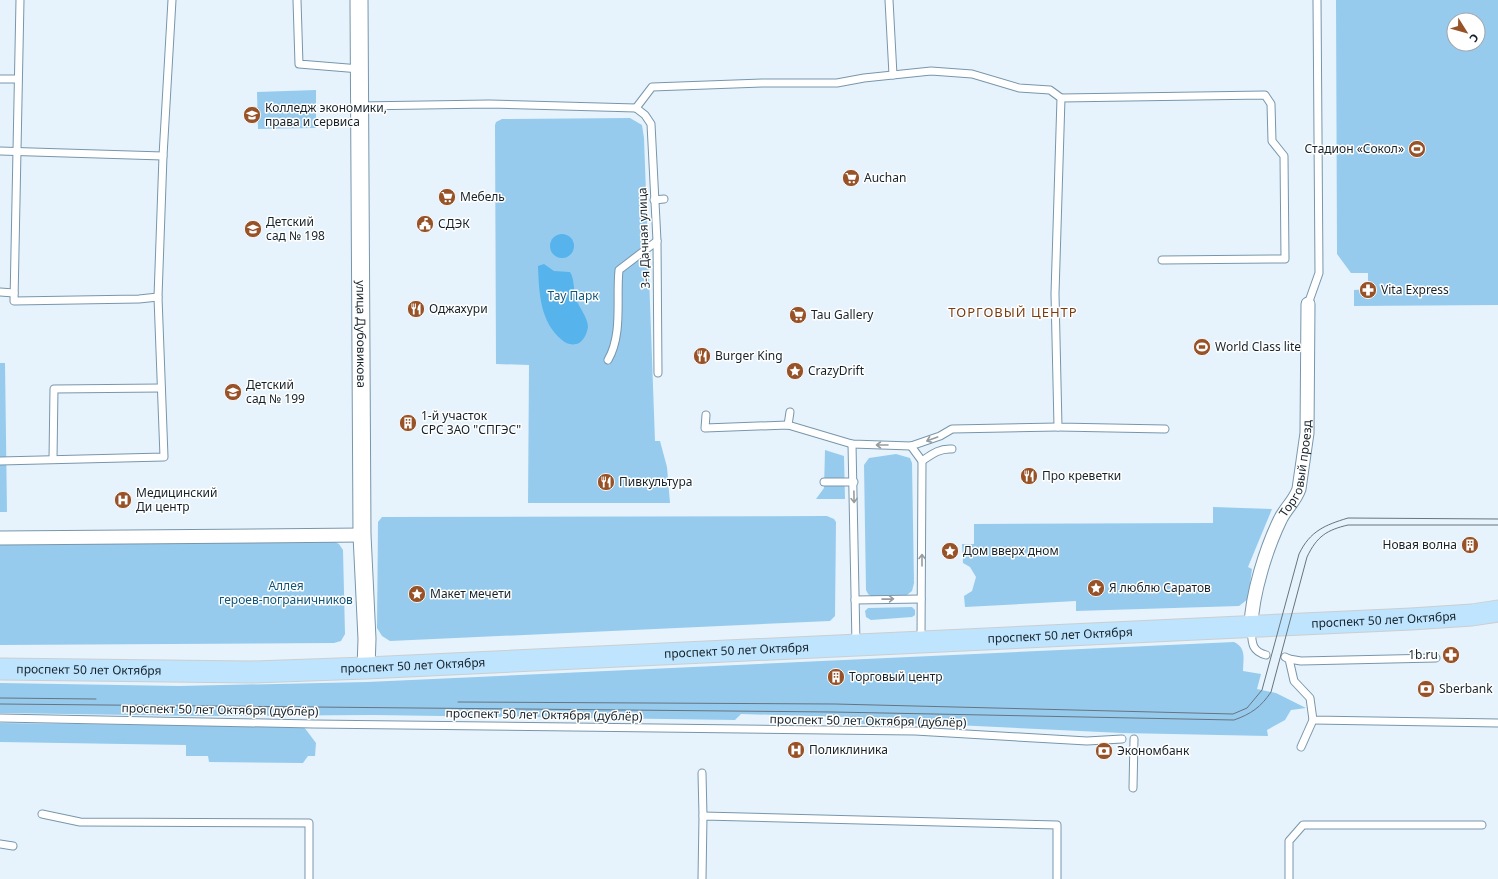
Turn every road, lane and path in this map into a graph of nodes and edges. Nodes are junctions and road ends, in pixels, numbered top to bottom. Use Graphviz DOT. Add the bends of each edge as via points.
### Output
graph roads {
  1 [pos="20,0"];
  2 [pos="172,0"];
  3 [pos="297,0"];
  4 [pos="360,0"];
  5 [pos="889,0"];
  6 [pos="1317,0"];
  7 [pos="360,69"];
  8 [pos="893,75"];
  9 [pos="0,79"];
  10 [pos="17,79"];
  11 [pos="1061,98"];
  12 [pos="359,106"];
  13 [pos="636,108"];
  14 [pos="0,151"];
  15 [pos="16,151"];
  16 [pos="163,156"];
  17 [pos="664,199"];
  18 [pos="654,200"];
  19 [pos="657,241"];
  20 [pos="1162,260"];
  21 [pos="0,292"];
  22 [pos="14,292"];
  23 [pos="158,297"];
  24 [pos="1308,304"];
  25 [pos="608,360"];
  26 [pos="658,373"];
  27 [pos="161,388"];
  28 [pos="790,412"];
  29 [pos="706,415"];
  30 [pos="788,425"];
  31 [pos="1058,427"];
  32 [pos="1165,429"];
  33 [pos="852,444"];
  34 [pos="911,446"];
  35 [pos="952,449"];
  36 [pos="53,459"];
  37 [pos="0,461"];
  38 [pos="922,461"];
  39 [pos="824,482"];
  40 [pos="854,482"];
  41 [pos="362,535"];
  42 [pos="0,538"];
  43 [pos="921,599"];
  44 [pos="855,600"];
  45 [pos="1498,611"];
  46 [pos="1472,615"];
  47 [pos="1498,623"];
  48 [pos="1251,626"];
  49 [pos="921,642"];
  50 [pos="856,646"];
  51 [pos="1266,655"];
  52 [pos="1436,658"];
  53 [pos="366,668"];
  54 [pos="0,669"];
  55 [pos="0,718"];
  56 [pos="1313,720"];
  57 [pos="1498,723"];
  58 [pos="1122,739"];
  59 [pos="1134,740"];
  60 [pos="1301,746"];
  61 [pos="702,773"];
  62 [pos="1133,788"];
  63 [pos="42,814"];
  64 [pos="703,816"];
  65 [pos="1482,825"];
  66 [pos="0,844"];
  67 [pos="13,846"];
  68 [pos="309,879"];
  69 [pos="702,879"];
  70 [pos="1057,879"];
  71 [pos="1290,879"];
  1 -- 10 [label="lane"];
  2 -- 16 [label="lane"];
  3 -- 7 [label="lane" via="299,64"];
  4 -- 7 [label="street, улица Дубовикова"];
  5 -- 8 [label="lane"];
  6 -- 24 [label="lane" via="1318,272"];
  7 -- 12 [label="street, улица Дубовикова"];
  8 -- 11 [label="lane" via="930,71 972,74 1019,88 1050,90"];
  8 -- 13 [label="lane" via="837,83 762,83 652,88"];
  9 -- 10 [label="lane"];
  10 -- 15 [label="lane"];
  11 -- 20 [label="lane" via="1265,95 1271,104 1272,141 1284,156 1285,259"];
  11 -- 31 [label="lane" via="1055,294"];
  12 -- 13 [label="lane" via="489,104"];
  12 -- 41 [label="street, улица Дубовикова"];
  13 -- 18 [label="lane, 3-я Дачная улица" via="651,124"];
  14 -- 15 [label="lane"];
  15 -- 16 [label="lane"];
  15 -- 22 [label="lane"];
  16 -- 23 [label="lane"];
  17 -- 18 [label="lane"];
  18 -- 19 [label="lane, 3-я Дачная улица"];
  19 -- 25 [label="lane" via="619,270 618,329 614,351"];
  19 -- 26 [label="lane, 3-я Дачная улица"];
  21 -- 22 [label="lane"];
  22 -- 23 [label="lane" via="14,301"];
  23 -- 27 [label="lane"];
  24 -- 48 [label="street, Торговый проезд" via="1307,433 1299,489 1296,498 1280,519 1263,567 1251,608"];
  27 -- 36 [label="lane" via="54,388"];
  27 -- 36 [label="lane" via="164,457"];
  28 -- 30 [label="lane"];
  29 -- 30 [label="lane" via="705,428"];
  30 -- 33 [label="lane"];
  31 -- 32 [label="lane"];
  31 -- 34 [label="lane, one-way" via="952,429"];
  34 -- 33 [label="lane, one-way"];
  33 -- 40 [label="lane"];
  34 -- 38 [label="lane"];
  35 -- 38 [label="lane" via="944,448"];
  36 -- 37 [label="lane"];
  43 -- 38 [label="lane, one-way"];
  39 -- 40 [label="lane"];
  40 -- 44 [label="lane, one-way"];
  41 -- 42 [label="street"];
  41 -- 53 [label="street, улица Дубовикова"];
  44 -- 43 [label="lane, one-way"];
  43 -- 49 [label="lane"];
  44 -- 50 [label="lane"];
  45 -- 46 [label="main road, проспект 50 лет Октября"];
  46 -- 47 [label="main road, проспект 50 лет Октября"];
  46 -- 48 [label="main road, проспект 50 лет Октября"];
  48 -- 49 [label="main road, проспект 50 лет Октября"];
  48 -- 51 [label="lane" via="1252,644 1257,652"];
  49 -- 50 [label="main road, проспект 50 лет Октября"];
  50 -- 53 [label="main road, проспект 50 лет Октября"];
  52 -- 56 [label="lane" via="1301,661 1287,658 1294,681 1310,698"];
  53 -- 54 [label="main road, проспект 50 лет Октября" via="251,672"];
  55 -- 58 [label="lane, проспект 50 лет Октября (дублёр)" via="915,730 1087,740"];
  56 -- 57 [label="lane"];
  56 -- 60 [label="lane"];
  59 -- 62 [label="lane"];
  61 -- 64 [label="lane"];
  63 -- 68 [label="lane" via="80,822 309,823"];
  64 -- 69 [label="lane"];
  64 -- 70 [label="lane" via="1058,825"];
  65 -- 71 [label="lane" via="1304,826 1288,842"];
  66 -- 67 [label="lane"];
}
